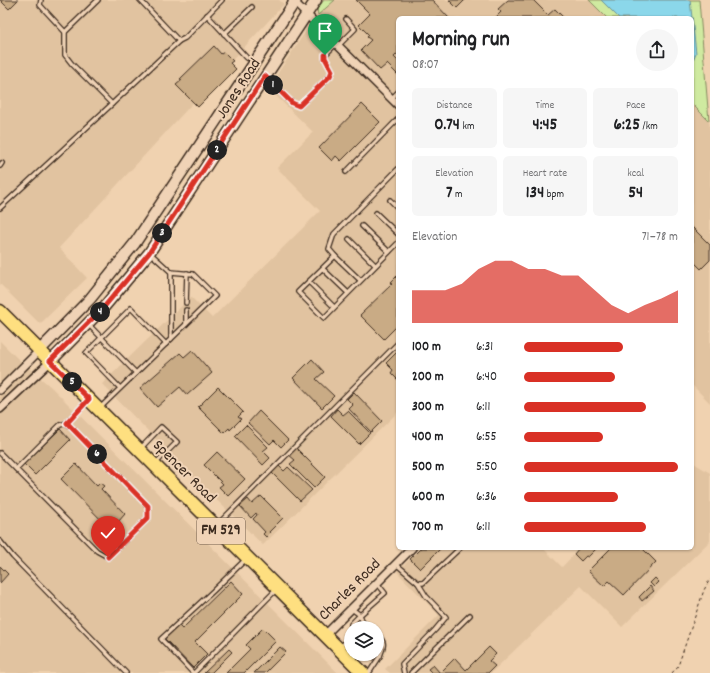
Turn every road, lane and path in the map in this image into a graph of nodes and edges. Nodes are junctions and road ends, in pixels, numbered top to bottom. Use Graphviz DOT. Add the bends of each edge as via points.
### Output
graph roads {
  1 [pos="41,0"];
  2 [pos="98,0"];
  3 [pos="140,0"];
  4 [pos="222,0"];
  5 [pos="316,0"];
  6 [pos="294,1"];
  7 [pos="252,7"];
  8 [pos="306,14"];
  9 [pos="207,16"];
  10 [pos="346,19"];
  11 [pos="66,32"];
  12 [pos="224,34"];
  13 [pos="179,41"];
  14 [pos="337,45"];
  15 [pos="247,58"];
  16 [pos="265,76"];
  17 [pos="396,94"];
  18 [pos="391,99"];
  19 [pos="112,104"];
  20 [pos="396,104"];
  21 [pos="396,121"];
  22 [pos="396,171"];
  23 [pos="346,172"];
  24 [pos="390,200"];
  25 [pos="396,206"];
  26 [pos="0,208"];
  27 [pos="376,213"];
  28 [pos="362,226"];
  29 [pos="396,232"];
  30 [pos="349,240"];
  31 [pos="135,243"];
  32 [pos="396,245"];
  33 [pos="389,252"];
  34 [pos="149,253"];
  35 [pos="335,256"];
  36 [pos="375,265"];
  37 [pos="323,269"];
  38 [pos="171,272"];
  39 [pos="187,273"];
  40 [pos="360,280"];
  41 [pos="309,282"];
  42 [pos="348,293"];
  43 [pos="186,303"];
  44 [pos="334,307"];
  45 [pos="186,310"];
  46 [pos="0,311"];
  47 [pos="88,324"];
  48 [pos="186,324"];
  49 [pos="101,338"];
  50 [pos="171,339"];
  51 [pos="166,344"];
  52 [pos="396,345"];
  53 [pos="112,349"];
  54 [pos="40,350"];
  55 [pos="108,353"];
  56 [pos="119,356"];
  57 [pos="115,360"];
  58 [pos="50,361"];
  59 [pos="100,361"];
  60 [pos="97,364"];
  61 [pos="127,364"];
  62 [pos="122,368"];
  63 [pos="136,373"];
  64 [pos="115,376"];
  65 [pos="112,379"];
  66 [pos="120,388"];
  67 [pos="0,390"];
  68 [pos="89,399"];
  69 [pos="0,409"];
  70 [pos="99,409"];
  71 [pos="67,423"];
  72 [pos="139,449"];
  73 [pos="0,453"];
  74 [pos="154,465"];
  75 [pos="16,469"];
  76 [pos="216,526"];
  77 [pos="0,541"];
  78 [pos="410,550"];
  79 [pos="458,550"];
  80 [pos="248,558"];
  81 [pos="396,564"];
  82 [pos="710,579"];
  83 [pos="377,583"];
  84 [pos="418,583"];
  85 [pos="278,588"];
  86 [pos="351,608"];
  87 [pos="360,615"];
  88 [pos="470,615"];
  89 [pos="355,621"];
  90 [pos="363,621"];
  91 [pos="325,635"];
  92 [pos="344,644"];
  93 [pos="338,648"];
  94 [pos="375,661"];
  95 [pos="126,673"];
  96 [pos="193,673"];
  97 [pos="363,673"];
  98 [pos="369,673"];
  99 [pos="404,673"];
  100 [pos="411,673"];
  101 [pos="672,673"];
  1 -- 11 [label="lane" via="40,5"];
  2 -- 11 [label="lane"];
  3 -- 13 [label="lane"];
  4 -- 9 [label="lane"];
  5 -- 8 [label="main road, Jones Road"];
  6 -- 8 [label="street"];
  6 -- 31 [label="main road, Jones Road"];
  7 -- 12 [label="lane"];
  8 -- 14 [label="street"];
  8 -- 16 [label="main road, Jones Road"];
  9 -- 12 [label="lane"];
  9 -- 13 [label="lane"];
  10 -- 14 [label="lane" via="355,29"];
  11 -- 19 [label="lane" via="65,55"];
  12 -- 15 [label="lane"];
  13 -- 19 [label="lane"];
  14 -- 16 [label="lane" via="325,55 332,71 330,76 299,106 292,103"];
  14 -- 18 [label="street"];
  16 -- 34 [label="main road, Jones Road"];
  17 -- 18 [label="lane"];
  18 -- 20 [label="street"];
  19 -- 26 [label="lane"];
  21 -- 23 [label="lane"];
  22 -- 35 [label="lane" via="334,234 329,249"];
  24 -- 25 [label="lane"];
  27 -- 29 [label="lane"];
  28 -- 33 [label="lane"];
  30 -- 36 [label="lane"];
  31 -- 34 [label="main road"];
  31 -- 54 [label="main road, Jones Road" via="90,300"];
  32 -- 33 [label="lane"];
  33 -- 36 [label="lane"];
  34 -- 38 [label="lane"];
  34 -- 47 [label="main road, Jones Road" via="120,290"];
  35 -- 37 [label="lane"];
  35 -- 40 [label="lane"];
  36 -- 40 [label="lane"];
  37 -- 41 [label="lane"];
  37 -- 42 [label="lane"];
  38 -- 39 [label="lane"];
  38 -- 50 [label="lane"];
  39 -- 43 [label="lane"];
  39 -- 48 [label="lane" via="194,274 215,296"];
  40 -- 42 [label="lane"];
  41 -- 44 [label="lane"];
  41 -- 44 [label="lane" via="298,292 324,318"];
  42 -- 44 [label="lane"];
  45 -- 48 [label="lane"];
  46 -- 54 [label="main road, Spencer Road / FM 529"];
  47 -- 49 [label="lane"];
  47 -- 58 [label="main road, Jones Road"];
  48 -- 50 [label="lane"];
  49 -- 51 [label="lane" via="131,308"];
  49 -- 53 [label="lane"];
  49 -- 60 [label="lane" via="86,353"];
  50 -- 51 [label="lane"];
  51 -- 63 [label="lane"];
  52 -- 76 [label="lane"];
  53 -- 55 [label="lane"];
  53 -- 56 [label="lane"];
  54 -- 58 [label="main road, Spencer Road / FM 529"];
  54 -- 67 [label="street"];
  56 -- 57 [label="lane"];
  56 -- 61 [label="lane"];
  58 -- 68 [label="main road, Spencer Road / FM 529"];
  58 -- 69 [label="street"];
  59 -- 60 [label="lane"];
  60 -- 65 [label="lane" via="106,370"];
  61 -- 62 [label="lane"];
  61 -- 63 [label="lane"];
  63 -- 66 [label="lane"];
  64 -- 65 [label="lane"];
  65 -- 66 [label="lane"];
  66 -- 70 [label="lane"];
  68 -- 70 [label="main road, Spencer Road / FM 529"];
  68 -- 71 [label="lane"];
  70 -- 72 [label="main road, Spencer Road / FM 529"];
  71 -- 75 [label="lane" via="60,425"];
  71 -- 75 [label="lane" via="148,506 148,518 108,557 98,551"];
  72 -- 74 [label="main road, Spencer Road / FM 529"];
  72 -- 74 [label="lane" via="161,427 177,442"];
  73 -- 75 [label="lane"];
  74 -- 76 [label="main road, Spencer Road / FM 529"];
  76 -- 80 [label="main road, Spencer Road / FM 529"];
  77 -- 95 [label="lane"];
  78 -- 81 [label="street, Charles Road"];
  79 -- 84 [label="lane" via="423,583"];
  80 -- 85 [label="main road, Spencer Road / FM 529"];
  80 -- 96 [label="lane" via="160,638"];
  81 -- 83 [label="street, Charles Road"];
  81 -- 84 [label="lane"];
  82 -- 101 [label="path" via="678,666"];
  83 -- 86 [label="street, Charles Road"];
  83 -- 87 [label="lane" via="385,593"];
  84 -- 99 [label="lane" via="426,596 446,617 402,664"];
  85 -- 91 [label="main road, Spencer Road / FM 529"];
  85 -- 96 [label="lane"];
  86 -- 87 [label="lane"];
  86 -- 91 [label="street, Charles Road"];
  87 -- 89 [label="lane"];
  87 -- 90 [label="lane"];
  88 -- 100 [label="lane"];
  91 -- 93 [label="main road, Spencer Road / FM 529"];
  92 -- 93 [label="lane"];
  93 -- 97 [label="main road, Spencer Road / FM 529"];
  94 -- 98 [label="lane"];
}
